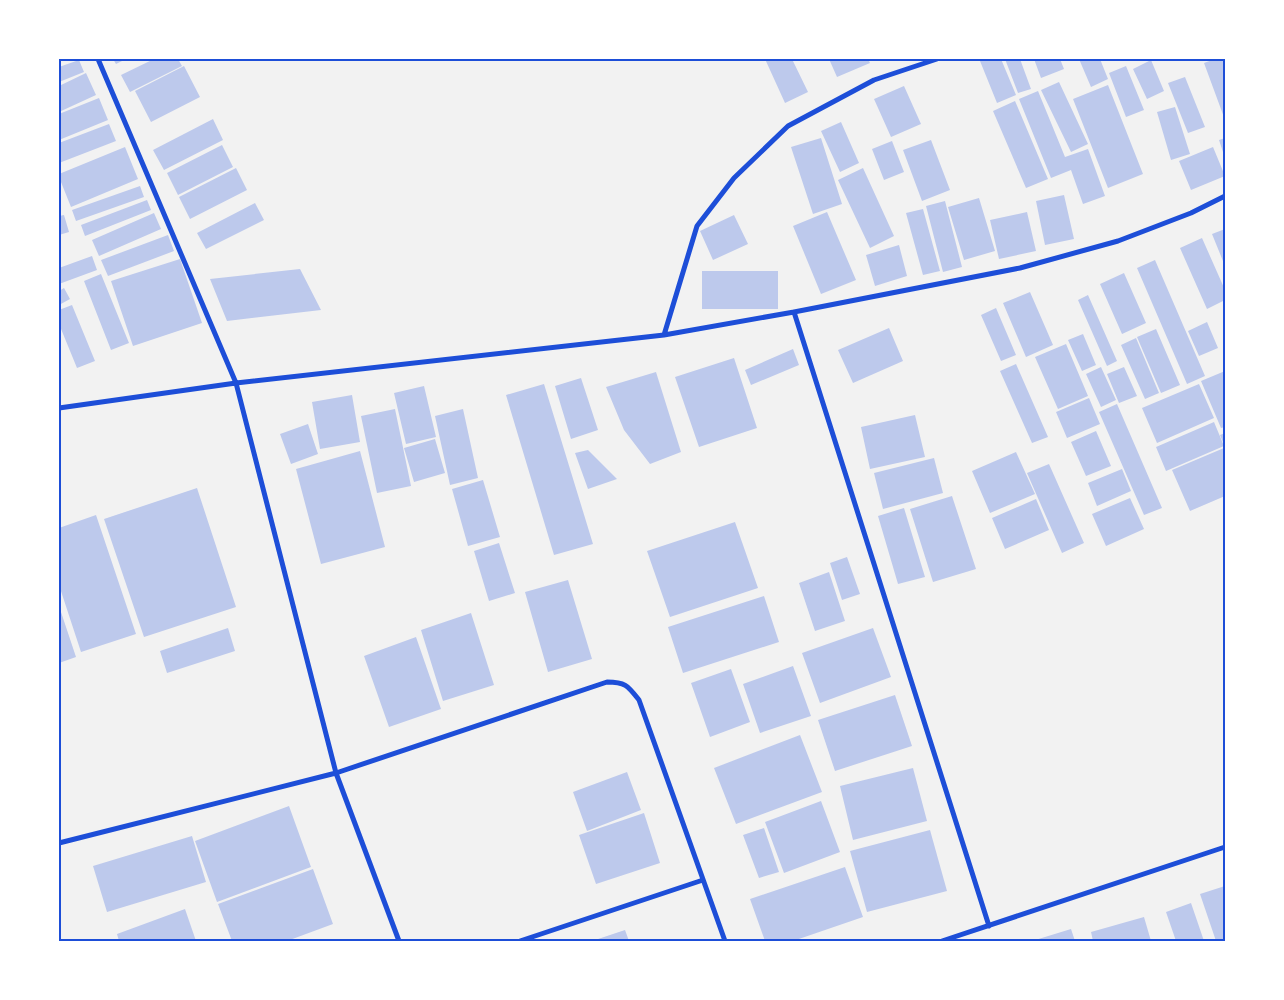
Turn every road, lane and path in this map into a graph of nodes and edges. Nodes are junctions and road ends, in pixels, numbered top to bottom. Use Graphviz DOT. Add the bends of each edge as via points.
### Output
graph roads {
  1 [pos="98,59"];
  2 [pos="937,59"];
  3 [pos="1225,196"];
  4 [pos="794,312"];
  5 [pos="664,334"];
  6 [pos="236,383"];
  7 [pos="59,407"];
  8 [pos="336,773"];
  9 [pos="59,843"];
  10 [pos="1225,847"];
  11 [pos="703,880"];
  12 [pos="989,926"];
  13 [pos="400,941"];
  14 [pos="520,941"];
  15 [pos="724,941"];
  16 [pos="942,941"];
  1 -- 6 [label="street"];
  2 -- 5 [label="street" via="874,80 788,126 734,178 697,226"];
  3 -- 4 [label="street" via="1118,241 1029,265"];
  4 -- 5 [label="street"];
  4 -- 12 [label="street"];
  5 -- 6 [label="street"];
  6 -- 7 [label="street"];
  6 -- 8 [label="street"];
  8 -- 9 [label="street"];
  8 -- 11 [label="street" via="607,682 618,682 628,686 639,700"];
  8 -- 13 [label="street"];
  10 -- 12 [label="street"];
  11 -- 14 [label="street"];
  11 -- 15 [label="street"];
  12 -- 16 [label="street"];
}
